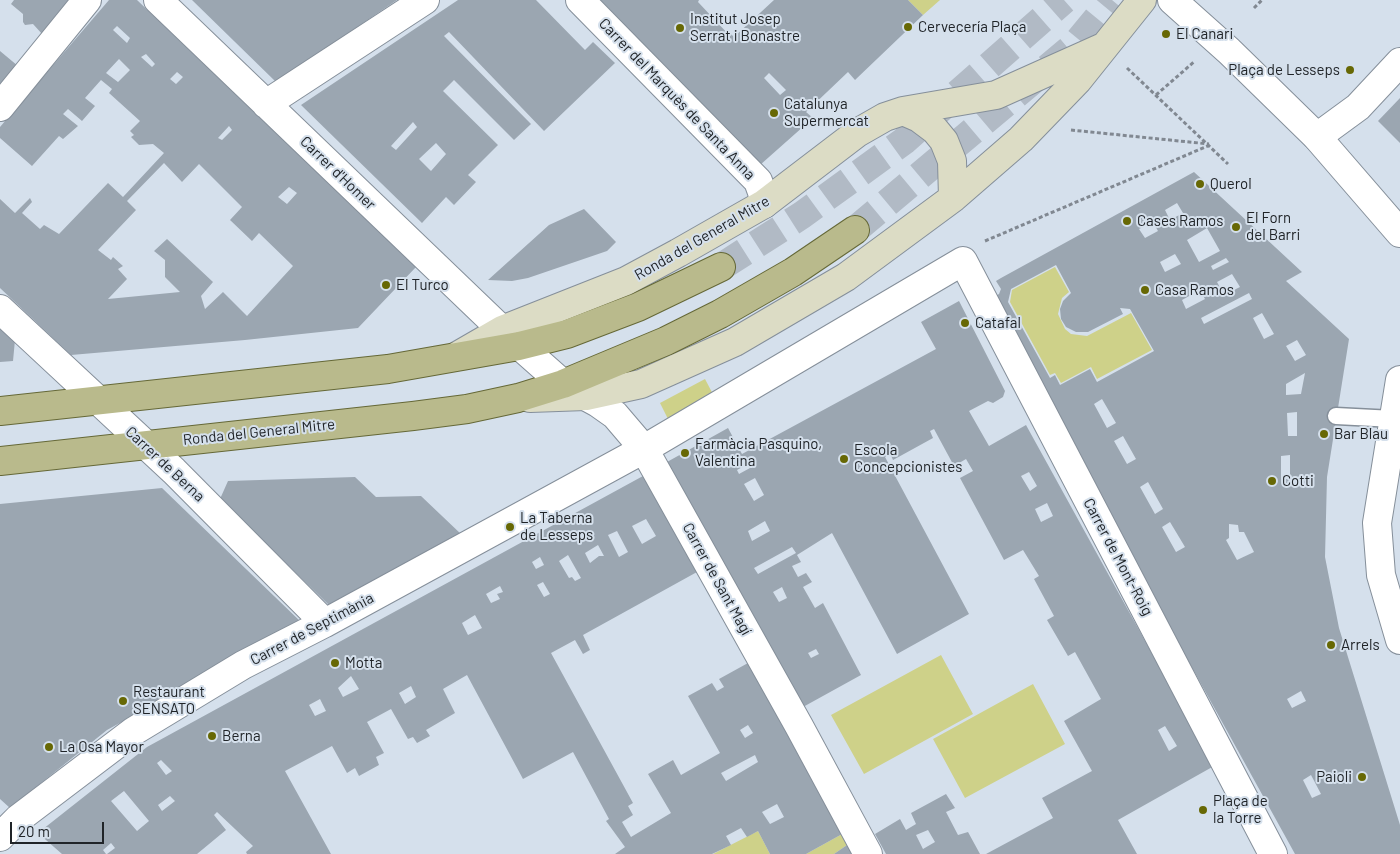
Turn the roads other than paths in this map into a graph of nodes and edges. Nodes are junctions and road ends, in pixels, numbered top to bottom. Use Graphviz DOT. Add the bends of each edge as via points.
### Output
graph roads {
  1 [pos="88,0"];
  2 [pos="158,0"];
  3 [pos="425,0"];
  4 [pos="580,0"];
  5 [pos="1142,0"];
  6 [pos="1172,0"];
  7 [pos="1104,46"];
  8 [pos="1400,62"];
  9 [pos="266,104"];
  10 [pos="0,107"];
  11 [pos="903,111"];
  12 [pos="1318,137"];
  13 [pos="953,198"];
  14 [pos="764,204"];
  15 [pos="855,230"];
  16 [pos="1400,233"];
  17 [pos="721,267"];
  18 [pos="0,309"];
  19 [pos="510,338"];
  20 [pos="1400,380"];
  21 [pos="563,384"];
  22 [pos="586,396"];
  23 [pos="518,398"];
  24 [pos="99,401"];
  25 [pos="0,411"];
  26 [pos="1336,416"];
  27 [pos="1394,419"];
  28 [pos="144,445"];
  29 [pos="644,449"];
  30 [pos="0,460"];
  31 [pos="324,624"];
  32 [pos="1400,640"];
  33 [pos="0,837"];
  34 [pos="868,854"];
  35 [pos="1273,854"];
  1 -- 10 [label="street"];
  2 -- 9 [label="street, Carrer d'Homer"];
  3 -- 9 [label="street"];
  4 -- 14 [label="street, Carrer del Marquès de Santa Anna" via="758,181"];
  5 -- 7 [label="main road, Ronda del General Mitre"];
  6 -- 12 [label="street"];
  7 -- 11 [label="main road, Ronda del General Mitre" via="996,95"];
  7 -- 13 [label="main road, Ronda del General Mitre" via="1078,80 1021,140"];
  8 -- 12 [label="street" via="1358,107"];
  9 -- 19 [label="street, Carrer d'Homer"];
  11 -- 13 [label="main road" via="934,130 944,141 952,160"];
  11 -- 14 [label="main road, Ronda del General Mitre" via="857,133"];
  12 -- 16 [label="street"];
  13 -- 22 [label="main road, Ronda del General Mitre" via="846,277 735,342 641,384"];
  14 -- 19 [label="main road, Ronda del General Mitre" via="626,281"];
  15 -- 21 [label="main road, Ronda del General Mitre" via="794,272 720,314 666,341"];
  17 -- 19 [label="main road, Ronda del General Mitre" via="638,307 567,334"];
  18 -- 24 [label="street, Carrer de Berna"];
  19 -- 21 [label="street, Carrer de Sant Magí"];
  19 -- 24 [label="main road, Ronda del General Mitre" via="457,356 388,369"];
  20 -- 27 [label="street"];
  21 -- 22 [label="street, Carrer de Sant Magí"];
  21 -- 23 [label="main road, Ronda del General Mitre"];
  22 -- 23 [label="main road, Ronda del General Mitre"];
  22 -- 29 [label="street, Carrer de Sant Magí" via="615,415"];
  23 -- 28 [label="main road, Ronda del General Mitre" via="467,409"];
  24 -- 25 [label="main road, Ronda del General Mitre"];
  24 -- 28 [label="street, Carrer de Berna"];
  26 -- 27 [label="lane"];
  27 -- 32 [label="street" via="1377,523 1381,575"];
  28 -- 30 [label="main road, Ronda del General Mitre"];
  28 -- 31 [label="street, Carrer de Berna" via="174,470"];
  29 -- 31 [label="street, Carrer de Septimània"];
  29 -- 34 [label="street, Carrer de Sant Magí"];
  29 -- 35 [label="street, Carrer de Mont-Roig" via="970,253"];
  31 -- 33 [label="street, Carrer de Septimània" via="243,665 134,731 18,819"];
}
